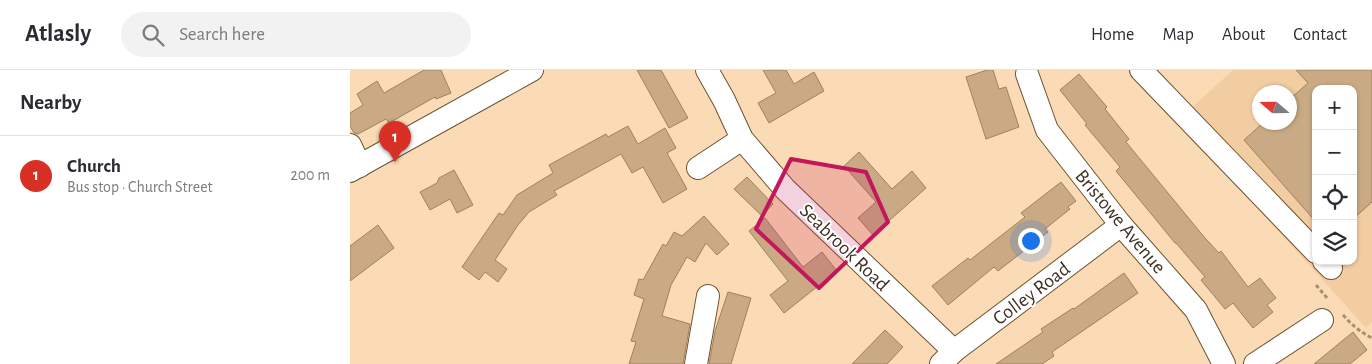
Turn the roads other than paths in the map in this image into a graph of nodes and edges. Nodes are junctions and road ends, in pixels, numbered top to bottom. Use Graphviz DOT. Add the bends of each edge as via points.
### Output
graph roads {
  1 [pos="532,70"];
  2 [pos="707,70"];
  3 [pos="1141,70"];
  4 [pos="1027,74"];
  5 [pos="742,139"];
  6 [pos="350,145"];
  7 [pos="698,168"];
  8 [pos="355,169"];
  9 [pos="1121,224"];
  10 [pos="1312,248"];
  11 [pos="708,296"];
  12 [pos="1322,320"];
  13 [pos="948,358"];
  14 [pos="696,364"];
  15 [pos="1224,364"];
  16 [pos="1255,364"];
  1 -- 8 [label="street"];
  2 -- 5 [label="street, Seabrook Road"];
  3 -- 10 [label="street"];
  4 -- 9 [label="street, Bristowe Avenue" via="1047,130"];
  5 -- 7 [label="street"];
  5 -- 13 [label="street, Seabrook Road" via="785,189"];
  6 -- 8 [label="street"];
  9 -- 13 [label="street, Colley Road"];
  9 -- 15 [label="street, Bristowe Avenue" via="1196,310"];
  11 -- 14 [label="street"];
  12 -- 16 [label="street"];
}
